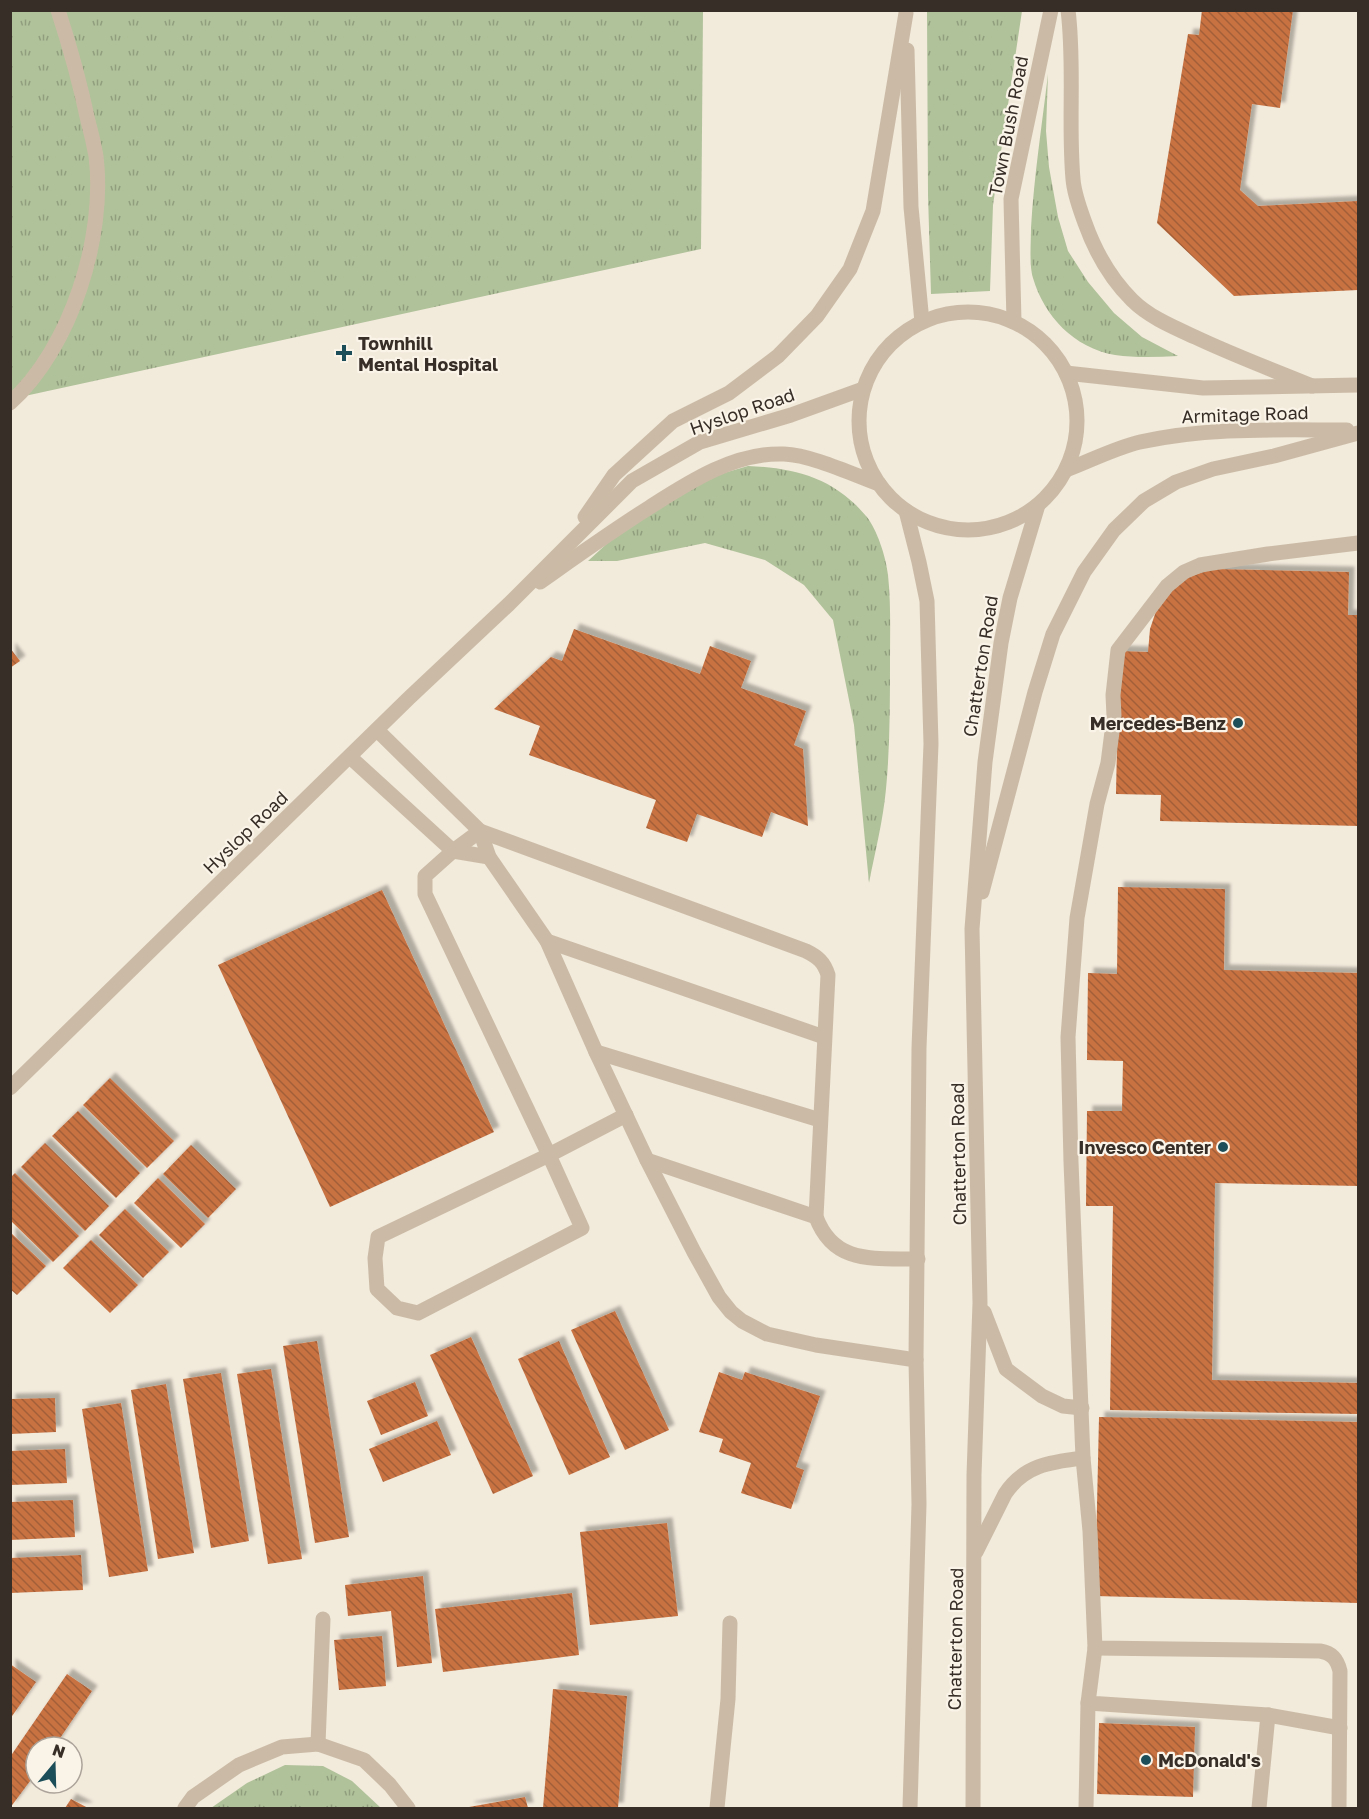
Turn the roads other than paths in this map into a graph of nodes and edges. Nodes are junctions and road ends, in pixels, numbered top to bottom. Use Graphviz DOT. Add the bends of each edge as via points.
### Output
graph roads {
  1 [pos="58,10"];
  2 [pos="1051,10"];
  3 [pos="1068,10"];
  4 [pos="906,12"];
  5 [pos="922,322"];
  6 [pos="1014,322"];
  7 [pos="1066,372"];
  8 [pos="1359,385"];
  9 [pos="1312,386"];
  10 [pos="864,390"];
  11 [pos="10,403"];
  12 [pos="1359,431"];
  13 [pos="1066,471"];
  14 [pos="879,484"];
  15 [pos="1038,505"];
  16 [pos="906,511"];
  17 [pos="1359,543"];
  18 [pos="565,546"];
  19 [pos="509,604"];
  20 [pos="377,730"];
  21 [pos="350,757"];
  22 [pos="480,831"];
  23 [pos="453,850"];
  24 [pos="489,857"];
  25 [pos="972,929"];
  26 [pos="547,941"];
  27 [pos="824,1037"];
  28 [pos="596,1052"];
  29 [pos="10,1088"];
  30 [pos="626,1115"];
  31 [pos="820,1120"];
  32 [pos="549,1155"];
  33 [pos="647,1160"];
  34 [pos="816,1217"];
  35 [pos="918,1259"];
  36 [pos="980,1303"];
  37 [pos="916,1360"];
  38 [pos="1082,1408"];
  39 [pos="1083,1458"];
  40 [pos="975,1555"];
  41 [pos="323,1619"];
  42 [pos="730,1623"];
  43 [pos="1095,1648"];
  44 [pos="1088,1703"];
  45 [pos="1269,1714"];
  46 [pos="1340,1728"];
  47 [pos="318,1744"];
  48 [pos="185,1809"];
  49 [pos="408,1809"];
  50 [pos="717,1809"];
  51 [pos="910,1809"];
  52 [pos="973,1809"];
  53 [pos="1086,1809"];
  54 [pos="1259,1809"];
  55 [pos="1338,1809"];
  1 -- 11 [label="street" via="78,75 96,157 97,204 92,243 74,307 55,347"];
  2 -- 6 [label="street, Town Bush Road" via="1011,200"];
  3 -- 9 [label="street" via="1072,42 1073,182 1092,243 1116,280 1133,301 1160,321"];
  4 -- 5 [label="street" via="911,207"];
  4 -- 18 [label="street" via="873,211 850,269 817,316 778,356 729,393 673,421 614,475"];
  5 -- 6 [label="street" via="944,314 968,312"];
  5 -- 10 [label="street" via="885,350"];
  6 -- 7 [label="street" via="1035,334"];
  7 -- 9 [label="street, Armitage Road" via="1203,387"];
  7 -- 13 [label="street" via="1075,396 1078,422 1075,447"];
  8 -- 9 [label="street, Armitage Road"];
  10 -- 14 [label="street" via="860,438"];
  10 -- 18 [label="street, Hyslop Road" via="700,442 632,481"];
  12 -- 13 [label="street, Armitage Road" via="1231,430 1169,436 1137,443"];
  12 -- 25 [label="street" via="1176,482 1144,501 1113,530 1084,572 1053,634"];
  13 -- 15 [label="street"];
  14 -- 16 [label="street"];
  14 -- 19 [label="street, Hyslop Road" via="784,453 720,467 618,527"];
  15 -- 16 [label="street" via="1014,520 987,529 959,530"];
  15 -- 25 [label="street, Chatterton Road" via="1001,643 985,762"];
  16 -- 35 [label="street" via="927,601 931,744 919,1048"];
  17 -- 38 [label="street" via="1200,565 1167,586 1118,650 1108,763 1077,918 1068,1037"];
  18 -- 19 [label="street, Hyslop Road"];
  19 -- 20 [label="street, Hyslop Road"];
  20 -- 21 [label="street, Hyslop Road"];
  20 -- 22 [label="street"];
  21 -- 23 [label="street"];
  21 -- 29 [label="street, Hyslop Road"];
  22 -- 23 [label="street"];
  22 -- 24 [label="street"];
  22 -- 27 [label="street" via="814,955 828,975"];
  23 -- 24 [label="street"];
  23 -- 32 [label="street" via="425,876 425,894"];
  24 -- 26 [label="street"];
  25 -- 36 [label="street, Chatterton Road"];
  26 -- 27 [label="street"];
  26 -- 28 [label="street"];
  27 -- 31 [label="street"];
  28 -- 30 [label="street"];
  28 -- 31 [label="street"];
  30 -- 32 [label="street"];
  30 -- 33 [label="street"];
  31 -- 34 [label="street"];
  32 -- 32 [label="street" via="378,1237 377,1289 397,1308 418,1313 582,1228"];
  33 -- 34 [label="street"];
  33 -- 37 [label="street" via="719,1297 742,1322 767,1334 816,1345"];
  34 -- 35 [label="street" via="826,1237 836,1248 848,1253"];
  35 -- 37 [label="street"];
  36 -- 38 [label="street" via="1006,1369 1042,1396 1063,1406"];
  36 -- 40 [label="street, Chatterton Road"];
  37 -- 51 [label="street" via="919,1504"];
  38 -- 39 [label="street"];
  39 -- 40 [label="street" via="1055,1462 1020,1476 1005,1494"];
  39 -- 43 [label="street"];
  40 -- 52 [label="street, Chatterton Road"];
  41 -- 47 [label="street"];
  42 -- 50 [label="street" via="728,1699"];
  43 -- 44 [label="street"];
  43 -- 46 [label="street" via="1328,1652 1340,1671"];
  44 -- 45 [label="street"];
  44 -- 53 [label="street"];
  45 -- 46 [label="street"];
  45 -- 54 [label="street"];
  46 -- 55 [label="street"];
  47 -- 48 [label="street" via="282,1747 239,1765 193,1797"];
  47 -- 49 [label="street" via="364,1760"];
}
